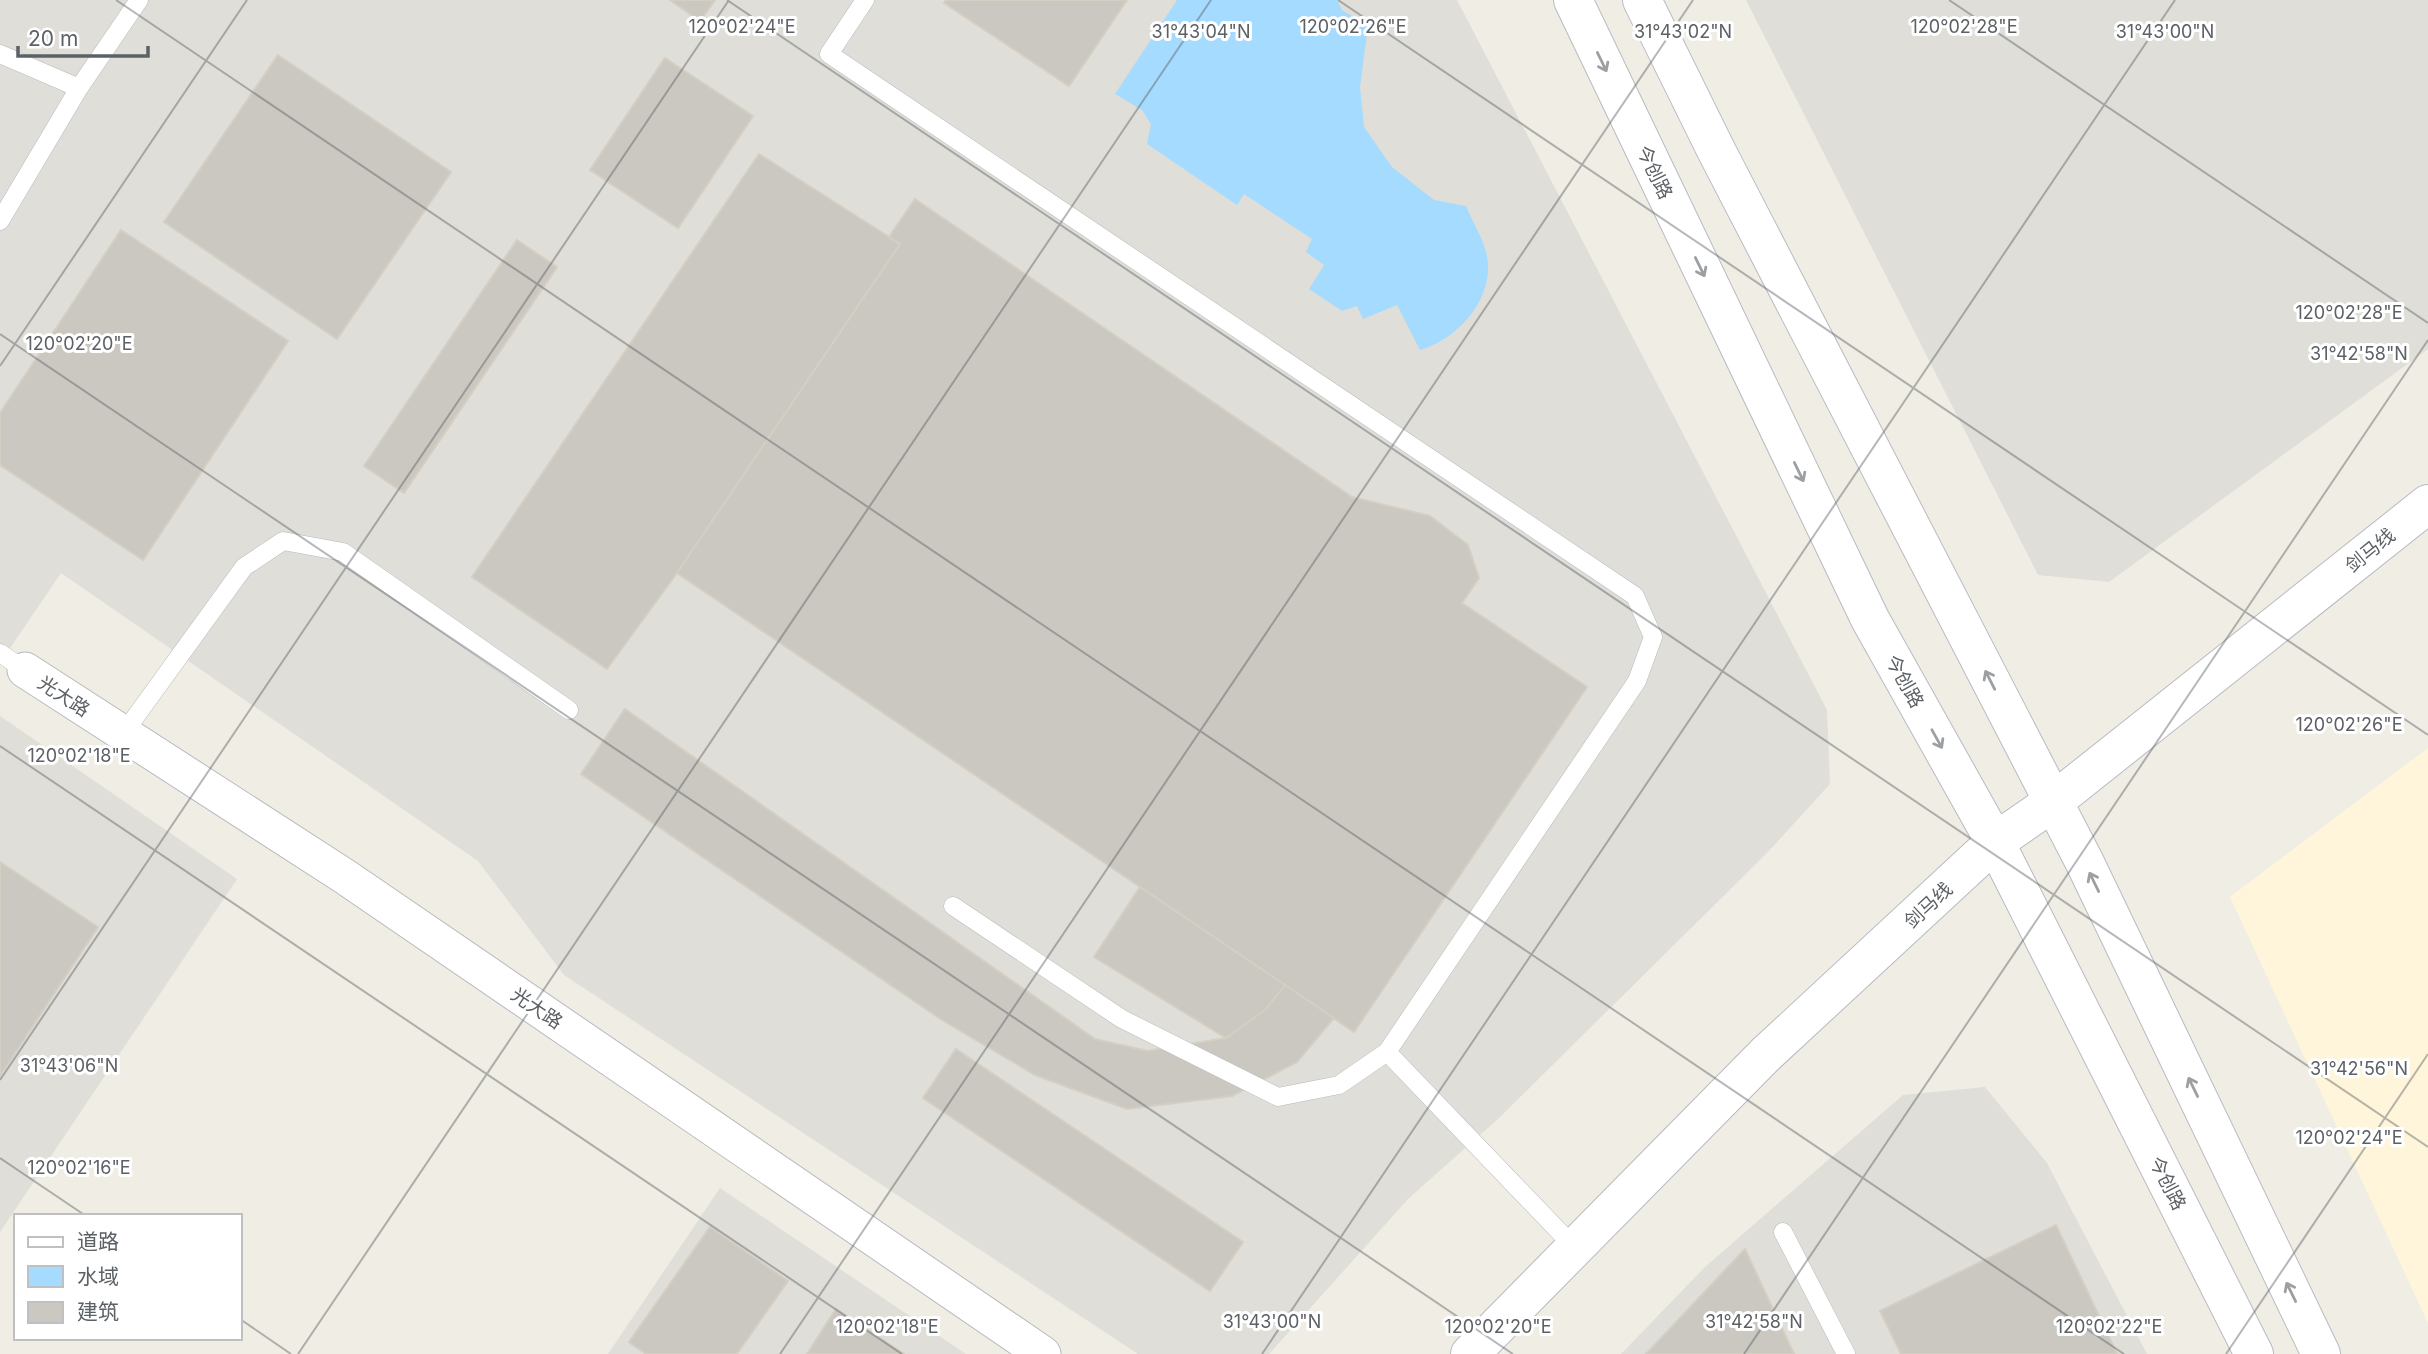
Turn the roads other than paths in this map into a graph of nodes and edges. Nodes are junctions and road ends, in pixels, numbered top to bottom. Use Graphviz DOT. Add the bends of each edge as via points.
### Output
graph roads {
  1 [pos="139,0"];
  2 [pos="865,0"];
  3 [pos="1573,0"];
  4 [pos="1642,0"];
  5 [pos="0,54"];
  6 [pos="79,88"];
  7 [pos="0,221"];
  8 [pos="2428,503"];
  9 [pos="13,662"];
  10 [pos="569,710"];
  11 [pos="123,734"];
  12 [pos="2053,802"];
  13 [pos="1996,842"];
  14 [pos="953,906"];
  15 [pos="1387,1052"];
  16 [pos="1783,1232"];
  17 [pos="1575,1248"];
  18 [pos="1043,1354"];
  19 [pos="1470,1354"];
  20 [pos="1846,1354"];
  21 [pos="2255,1354"];
  22 [pos="2321,1354"];
  1 -- 6 [label="lane"];
  2 -- 15 [label="lane" via="829,54 1635,596 1653,636 1637,681"];
  3 -- 13 [label="main road, 今创路, one-way" via="1870,619"];
  12 -- 4 [label="main road, one-way"];
  5 -- 6 [label="lane"];
  6 -- 7 [label="lane"];
  8 -- 12 [label="main road, 剑马线"];
  9 -- 11 [label="street, 光大路"];
  10 -- 11 [label="lane" via="343,552 282,541 244,567"];
  11 -- 18 [label="street, 光大路" via="344,876"];
  12 -- 13 [label="main road, 剑马线"];
  22 -- 12 [label="main road, one-way"];
  13 -- 17 [label="main road, 剑马线" via="1765,1055"];
  13 -- 21 [label="main road, 今创路"];
  14 -- 15 [label="lane" via="1122,1019 1278,1097 1339,1085"];
  15 -- 17 [label="lane"];
  16 -- 20 [label="lane"];
  17 -- 19 [label="main road, 剑马线"];
}
